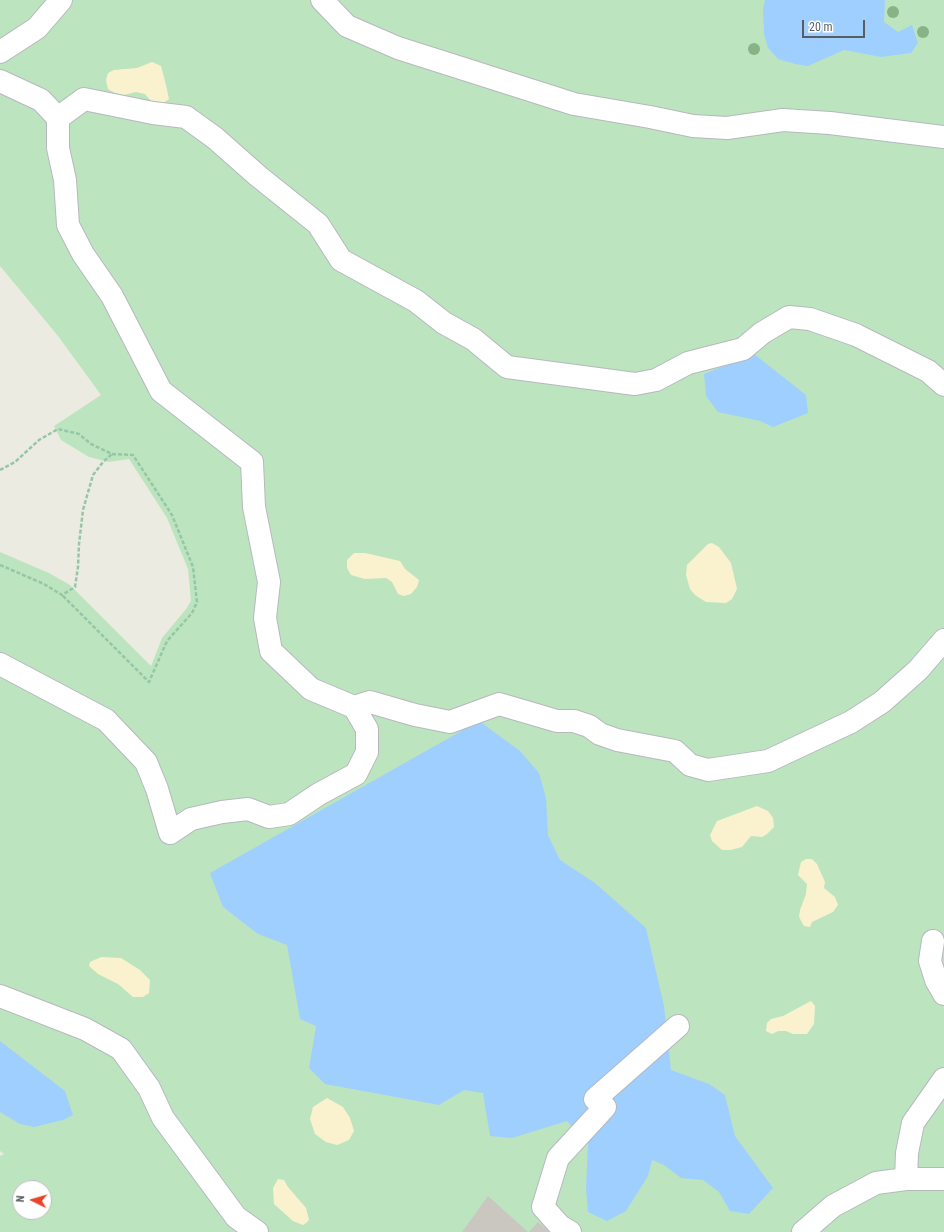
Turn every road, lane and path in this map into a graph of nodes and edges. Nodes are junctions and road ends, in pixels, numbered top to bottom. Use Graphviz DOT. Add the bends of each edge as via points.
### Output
graph roads {
  1 [pos="61,0"];
  2 [pos="322,0"];
  3 [pos="0,52"];
  4 [pos="0,81"];
  5 [pos="58,118"];
  6 [pos="944,137"];
  7 [pos="944,385"];
  8 [pos="112,454"];
  9 [pos="0,470"];
  10 [pos="0,566"];
  11 [pos="62,595"];
  12 [pos="944,640"];
  13 [pos="0,664"];
  14 [pos="354,707"];
  15 [pos="933,941"];
  16 [pos="944,994"];
  17 [pos="0,996"];
  18 [pos="678,1026"];
  19 [pos="944,1079"];
  20 [pos="906,1179"];
  21 [pos="944,1179"];
  22 [pos="258,1232"];
  23 [pos="570,1232"];
  24 [pos="803,1232"];
  1 -- 3 [label="lane" via="37,28"];
  2 -- 6 [label="lane" via="347,26 398,48 574,104 693,126 727,128 783,120"];
  4 -- 5 [label="lane" via="40,100"];
  5 -- 7 [label="lane" via="84,99 186,117 318,224 341,260 416,301 444,323 473,339 507,367 642,383 656,380 688,362 743,349 762,333 790,317 810,319 856,335 928,371"];
  5 -- 14 [label="lane" via="58,148 68,225 112,296 161,391 252,462 254,507 269,582 265,618 271,651 311,689"];
  8 -- 9 [label="path" via="90,444 79,434 58,429"];
  8 -- 11 [label="path" via="94,475 83,510 75,587"];
  8 -- 11 [label="path" via="133,456 172,515 193,567 197,602 192,613 167,641 149,682"];
  10 -- 11 [label="path" via="44,584"];
  12 -- 14 [label="lane" via="918,670 882,702 851,722 768,761 708,770 690,765 675,751 617,740 574,721 557,721 499,704 450,722 370,702"];
  13 -- 14 [label="lane" via="106,720 146,762 170,833 191,819 222,812 248,810 269,817 289,814 356,774 367,752 367,729"];
  15 -- 16 [label="lane" via="930,961"];
  17 -- 22 [label="lane" via="84,1029 121,1049 149,1088 164,1118 236,1217"];
  18 -- 23 [label="lane" via="595,1099 605,1108 558,1158 543,1207 560,1226"];
  19 -- 20 [label="lane" via="913,1123 907,1153"];
  20 -- 21 [label="lane"];
  20 -- 24 [label="lane" via="876,1183 833,1206"];
}
